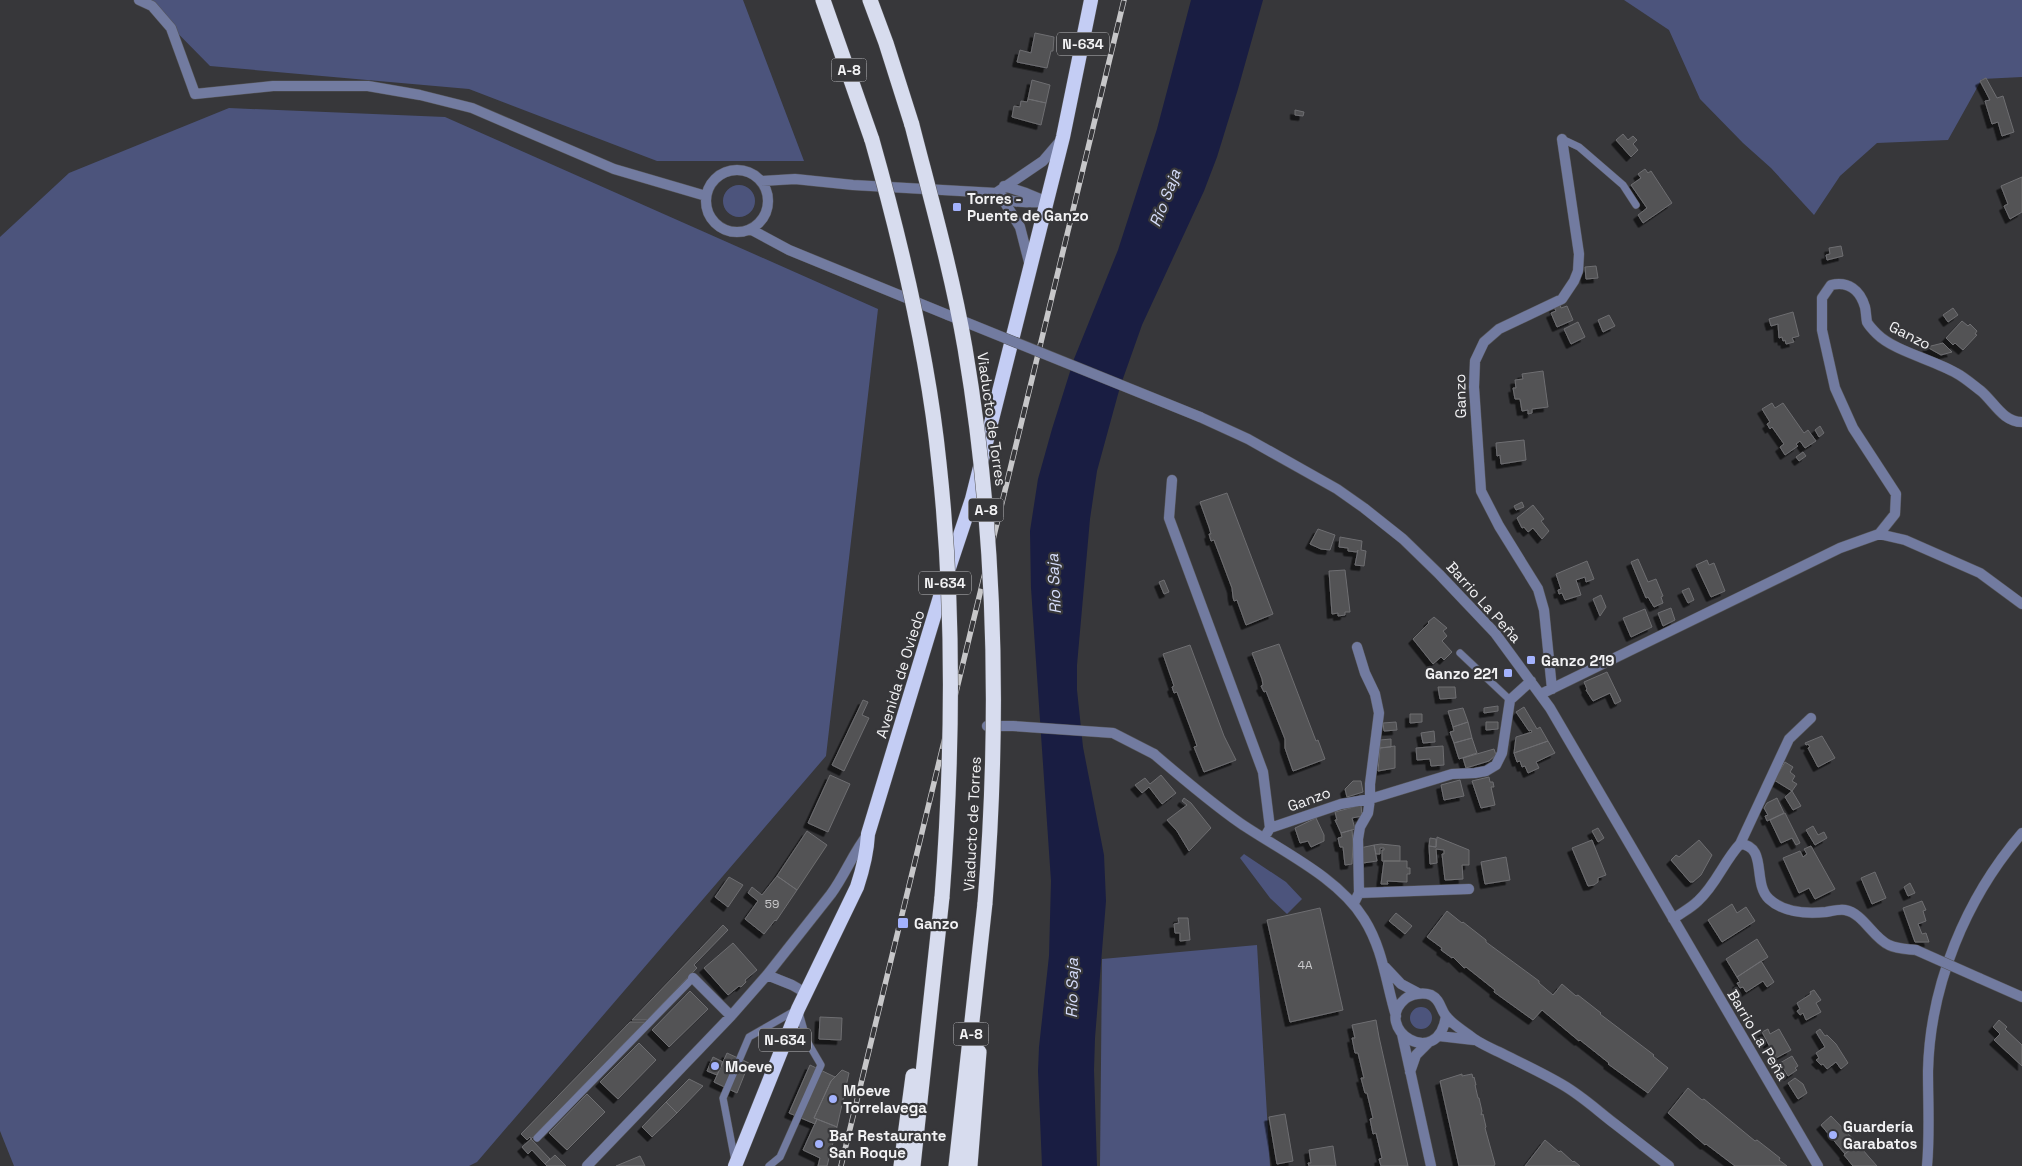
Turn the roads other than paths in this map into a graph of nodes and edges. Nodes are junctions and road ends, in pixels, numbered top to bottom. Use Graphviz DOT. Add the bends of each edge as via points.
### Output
graph roads {
  1 [pos="140,0"];
  2 [pos="823,0"];
  3 [pos="870,0"];
  4 [pos="1091,0"];
  5 [pos="1063,137"];
  6 [pos="1562,139"];
  7 [pos="761,180"];
  8 [pos="1001,193"];
  9 [pos="706,196"];
  10 [pos="1047,202"];
  11 [pos="1636,205"];
  12 [pos="750,229"];
  13 [pos="1031,269"];
  14 [pos="2022,422"];
  15 [pos="1172,480"];
  16 [pos="1880,534"];
  17 [pos="2022,604"];
  18 [pos="1357,647"];
  19 [pos="1460,653"];
  20 [pos="1531,681"];
  21 [pos="1552,689"];
  22 [pos="1541,694"];
  23 [pos="1510,700"];
  24 [pos="1811,718"];
  25 [pos="986,726"];
  26 [pos="1370,799"];
  27 [pos="1270,828"];
  28 [pos="2022,833"];
  29 [pos="868,834"];
  30 [pos="1263,838"];
  31 [pos="1740,844"];
  32 [pos="1469,889"];
  33 [pos="1358,893"];
  34 [pos="942,902"];
  35 [pos="985,903"];
  36 [pos="1354,903"];
  37 [pos="1673,919"];
  38 [pos="1385,967"];
  39 [pos="767,975"];
  40 [pos="693,978"];
  41 [pos="806,993"];
  42 [pos="1418,993"];
  43 [pos="2022,997"];
  44 [pos="798,1009"];
  45 [pos="731,1016"];
  46 [pos="1446,1016"];
  47 [pos="1396,1017"];
  48 [pos="1402,1034"];
  49 [pos="1434,1039"];
  50 [pos="1475,1040"];
  51 [pos="1410,1073"];
  52 [pos="538,1138"];
  53 [pos="735,1165"];
  54 [pos="587,1166"];
  55 [pos="769,1166"];
  56 [pos="901,1166"];
  57 [pos="913,1166"];
  58 [pos="956,1166"];
  59 [pos="970,1166"];
  60 [pos="1430,1166"];
  61 [pos="1669,1166"];
  62 [pos="1818,1166"];
  63 [pos="1927,1166"];
  1 -- 9 [label="street" via="152,6 171,28 195,94 273,86 368,86 420,95 472,108 614,169"];
  2 -- 34 [label="highway, Viaducto de Torres / A-8, bridge" via="872,140 897,236 934,424 945,522 952,702"];
  3 -- 35 [label="highway, Viaducto de Torres / A-8, bridge" via="912,125 934,211 964,347 979,444 992,610 994,709"];
  4 -- 5 [label="highway, Avenida de Oviedo / N-634"];
  5 -- 8 [label="street" via="1043,161"];
  5 -- 10 [label="highway, Avenida de Oviedo / N-634"];
  6 -- 11 [label="lane" via="1578,147 1624,185"];
  6 -- 21 [label="street, Ganzo" via="1579,254 1578,271 1562,299 1499,329 1484,342 1475,361 1474,387 1481,491 1538,589 1544,610"];
  7 -- 8 [label="street" via="795,179"];
  7 -- 9 [label="street" via="743,170 724,172 715,178"];
  7 -- 12 [label="street" via="766,189 767,208 764,216"];
  8 -- 10 [label="street" via="1026,193"];
  8 -- 13 [label="street" via="1020,227"];
  9 -- 12 [label="street" via="706,206 714,223 731,232"];
  10 -- 13 [label="highway, Avenida de Oviedo / N-634"];
  12 -- 20 [label="street, Barrio La Peña, bridge" via="789,250 1200,417 1306,471 1374,515 1403,539 1495,633"];
  13 -- 29 [label="highway, Avenida de Oviedo / N-634" via="972,499"];
  14 -- 16 [label="street, Ganzo" via="2007,418 1981,391 1956,373 1878,335 1868,323 1860,295 1848,285 1831,285 1822,298 1822,330 1835,388 1853,428 1896,494 1895,514"];
  15 -- 27 [label="street" via="1169,518 1263,772"];
  16 -- 17 [label="street" via="1914,543 1980,573"];
  16 -- 21 [label="street" via="1840,548"];
  18 -- 26 [label="street" via="1379,713"];
  19 -- 23 [label="lane"];
  20 -- 22 [label="street, Barrio La Peña"];
  20 -- 23 [label="street"];
  21 -- 22 [label="street"];
  22 -- 37 [label="street, Barrio La Peña"];
  23 -- 26 [label="street, Ganzo" via="1504,742 1496,765 1474,773 1452,774"];
  24 -- 31 [label="street" via="1789,739"];
  25 -- 30 [label="street" via="1113,733 1154,754 1225,812"];
  26 -- 27 [label="street, Ganzo" via="1341,804"];
  26 -- 33 [label="street" via="1358,839"];
  27 -- 30 [label="street"];
  28 -- 63 [label="street" via="1991,875 1974,906 1941,985 1928,1069 1930,1133"];
  29 -- 39 [label="street" via="854,852 832,894"];
  29 -- 41 [label="highway, Avenida de Oviedo / N-634" via="858,887"];
  30 -- 36 [label="street" via="1336,886"];
  31 -- 37 [label="street" via="1708,891"];
  31 -- 43 [label="street, bridge" via="1752,846 1756,852 1766,896 1782,909 1811,914 1844,910 1854,914 1889,945 1916,950"];
  32 -- 33 [label="street"];
  33 -- 36 [label="street"];
  34 -- 56 [label="highway"];
  34 -- 57 [label="highway, A-8"];
  35 -- 58 [label="highway, A-8"];
  35 -- 59 [label="highway" via="982,1013"];
  36 -- 38 [label="street" via="1375,940"];
  37 -- 62 [label="street, Barrio La Peña"];
  38 -- 42 [label="street" via="1401,984"];
  38 -- 47 [label="street"];
  39 -- 41 [label="street"];
  39 -- 45 [label="street"];
  40 -- 45 [label="street"];
  40 -- 52 [label="lane"];
  41 -- 44 [label="highway, Avenida de Oviedo / N-634"];
  42 -- 46 [label="street" via="1431,995 1441,1004"];
  42 -- 47 [label="street" via="1406,998"];
  44 -- 53 [label="highway, Avenida de Oviedo / N-634"];
  44 -- 53 [label="lane" via="749,1037 723,1098"];
  44 -- 55 [label="lane" via="808,1041 821,1065 780,1157"];
  45 -- 54 [label="street"];
  46 -- 49 [label="street" via="1444,1026"];
  46 -- 50 [label="street"];
  47 -- 48 [label="street"];
  48 -- 49 [label="street" via="1419,1043"];
  48 -- 51 [label="street"];
  49 -- 50 [label="street"];
  49 -- 51 [label="street" via="1416,1054"];
  50 -- 61 [label="street" via="1566,1087"];
  51 -- 60 [label="street"];
}
